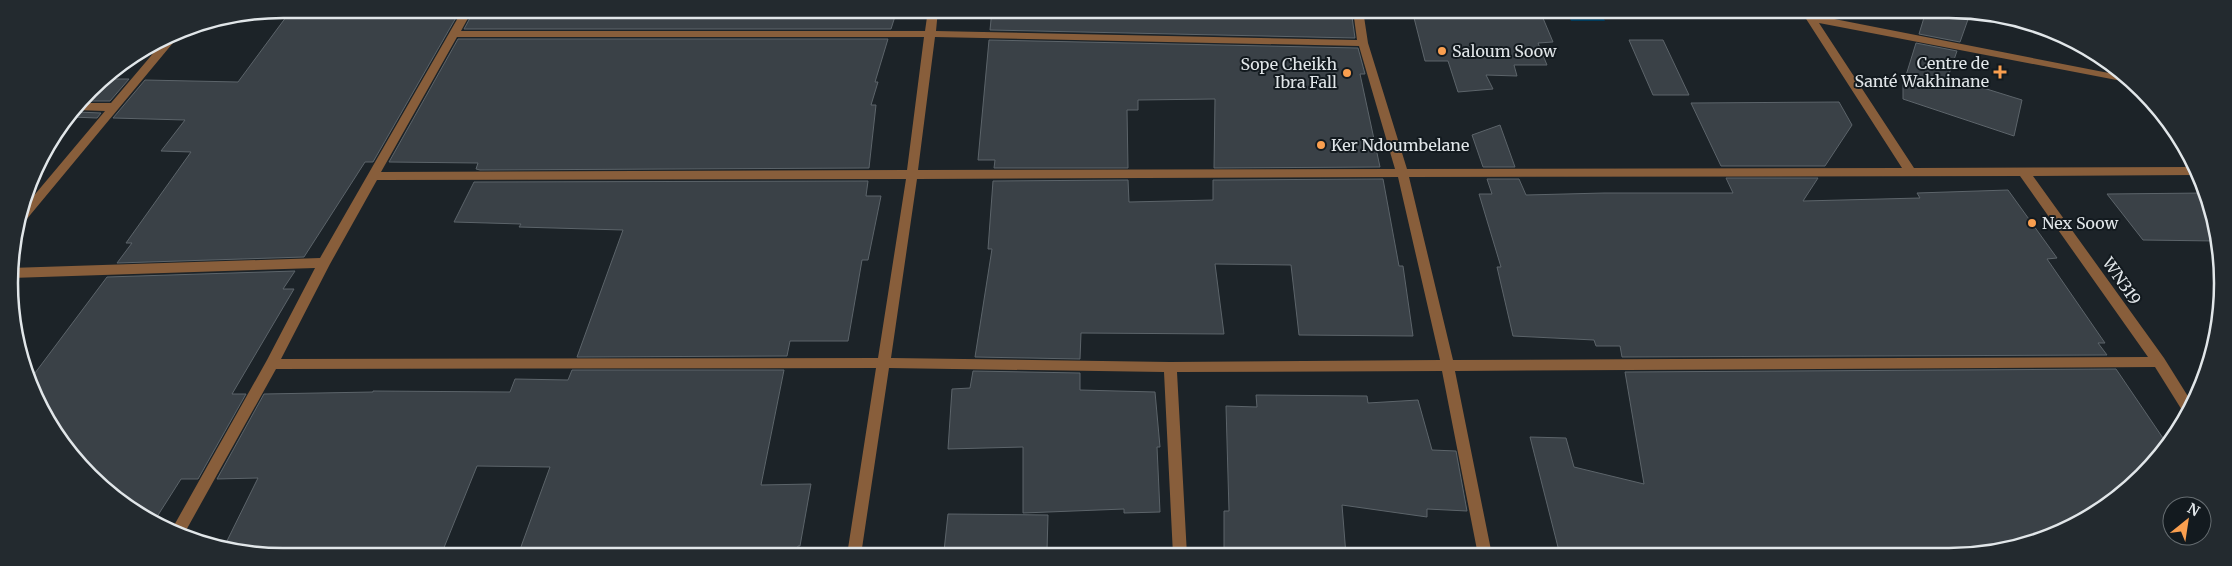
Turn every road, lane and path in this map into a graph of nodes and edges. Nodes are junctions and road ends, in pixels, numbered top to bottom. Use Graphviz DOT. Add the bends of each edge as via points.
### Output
graph roads {
  1 [pos="464,17"];
  2 [pos="932,17"];
  3 [pos="1359,17"];
  4 [pos="1809,17"];
  5 [pos="1818,17"];
  6 [pos="454,34"];
  7 [pos="928,34"];
  8 [pos="1363,43"];
  9 [pos="164,46"];
  10 [pos="2116,76"];
  11 [pos="84,107"];
  12 [pos="112,107"];
  13 [pos="2189,171"];
  14 [pos="1911,172"];
  15 [pos="2024,172"];
  16 [pos="1403,175"];
  17 [pos="372,176"];
  18 [pos="912,176"];
  19 [pos="29,209"];
  20 [pos="324,263"];
  21 [pos="18,273"];
  22 [pos="2159,362"];
  23 [pos="882,363"];
  24 [pos="272,364"];
  25 [pos="1448,366"];
  26 [pos="1170,367"];
  27 [pos="2185,403"];
  28 [pos="180,528"];
  29 [pos="855,549"];
  30 [pos="1180,549"];
  31 [pos="1484,549"];
  1 -- 6 [label="street"];
  2 -- 7 [label="street"];
  3 -- 8 [label="street"];
  4 -- 14 [label="street"];
  5 -- 10 [label="street"];
  6 -- 7 [label="street"];
  6 -- 17 [label="street"];
  7 -- 8 [label="street"];
  7 -- 18 [label="street"];
  8 -- 16 [label="street"];
  9 -- 12 [label="street"];
  11 -- 12 [label="street"];
  12 -- 19 [label="street"];
  13 -- 15 [label="street"];
  14 -- 15 [label="street"];
  14 -- 16 [label="street"];
  15 -- 22 [label="street, WN319"];
  16 -- 18 [label="street"];
  16 -- 25 [label="street"];
  17 -- 18 [label="street"];
  17 -- 20 [label="street"];
  18 -- 23 [label="street"];
  20 -- 21 [label="street"];
  20 -- 24 [label="street"];
  22 -- 25 [label="street"];
  22 -- 27 [label="street, WN319"];
  23 -- 24 [label="street"];
  23 -- 26 [label="street"];
  23 -- 29 [label="street"];
  24 -- 28 [label="street"];
  25 -- 26 [label="street"];
  25 -- 31 [label="street"];
  26 -- 30 [label="street"];
}
